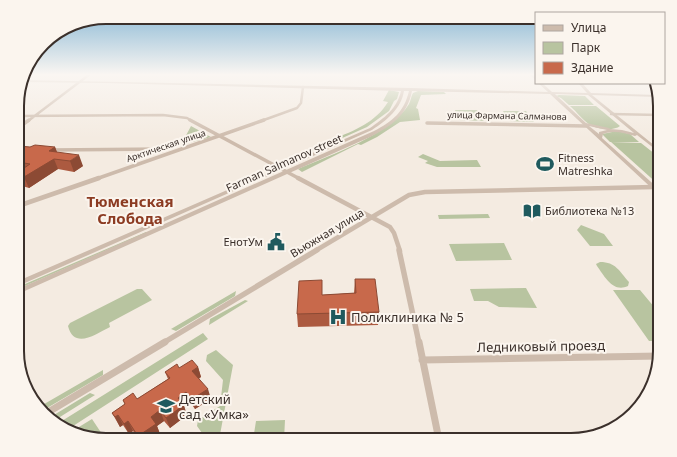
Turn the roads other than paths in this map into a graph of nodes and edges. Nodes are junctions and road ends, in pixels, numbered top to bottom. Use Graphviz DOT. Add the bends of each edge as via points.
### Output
graph roads {
  1 [pos="61,95"];
  2 [pos="302,95"];
  3 [pos="401,95"];
  4 [pos="410,95"];
  5 [pos="553,95"];
  6 [pos="590,95"];
  7 [pos="635,95"];
  8 [pos="652,96"];
  9 [pos="611,114"];
  10 [pos="653,115"];
  11 [pos="24,116"];
  12 [pos="33,116"];
  13 [pos="581,121"];
  14 [pos="24,123"];
  15 [pos="427,123"];
  16 [pos="623,123"];
  17 [pos="586,126"];
  18 [pos="221,135"];
  19 [pos="642,138"];
  20 [pos="600,139"];
  21 [pos="653,147"];
  22 [pos="164,149"];
  23 [pos="49,150"];
  24 [pos="282,168"];
  25 [pos="289,172"];
  26 [pos="653,186"];
  27 [pos="653,187"];
  28 [pos="24,204"];
  29 [pos="373,217"];
  30 [pos="161,222"];
  31 [pos="167,226"];
  32 [pos="145,232"];
  33 [pos="24,282"];
  34 [pos="24,289"];
  35 [pos="653,356"];
  36 [pos="422,360"];
  37 [pos="50,411"];
  38 [pos="438,433"];
  1 -- 12 [label="street"];
  2 -- 18 [label="street, Арктическая улица" via="297,108"];
  3 -- 24 [label="street, Farman Salmanov street" via="399,105 377,125"];
  4 -- 25 [label="street, Farman Salmanov street" via="404,109 383,128"];
  5 -- 13 [label="street"];
  6 -- 9 [label="street"];
  7 -- 8 [label="street"];
  9 -- 10 [label="street"];
  9 -- 16 [label="street"];
  11 -- 12 [label="street"];
  12 -- 14 [label="street"];
  12 -- 18 [label="street" via="174,115 187,118"];
  13 -- 16 [label="street" via="593,127 609,130 621,128"];
  13 -- 17 [label="street"];
  15 -- 17 [label="street, улица Фармана Салманова"];
  16 -- 19 [label="street"];
  17 -- 20 [label="street"];
  18 -- 24 [label="street"];
  18 -- 28 [label="street, Арктическая улица"];
  19 -- 20 [label="street" via="610,131 601,133"];
  19 -- 21 [label="street"];
  20 -- 26 [label="street"];
  22 -- 23 [label="street, Арктическая улица"];
  24 -- 25 [label="street"];
  24 -- 30 [label="street, Farman Salmanov street"];
  25 -- 29 [label="street"];
  25 -- 31 [label="street, Farman Salmanov street"];
  27 -- 29 [label="street, Вьюжная улица" via="425,192 409,195"];
  29 -- 36 [label="street" via="390,227 394,233"];
  29 -- 37 [label="street, Вьюжная улица"];
  30 -- 31 [label="street" via="157,225 158,228"];
  30 -- 32 [label="street, Farman Salmanov street"];
  31 -- 32 [label="street, Farman Salmanov street"];
  32 -- 33 [label="street"];
  32 -- 34 [label="street"];
  35 -- 36 [label="street, Ледниковый проезд"];
  36 -- 38 [label="street"];
}
